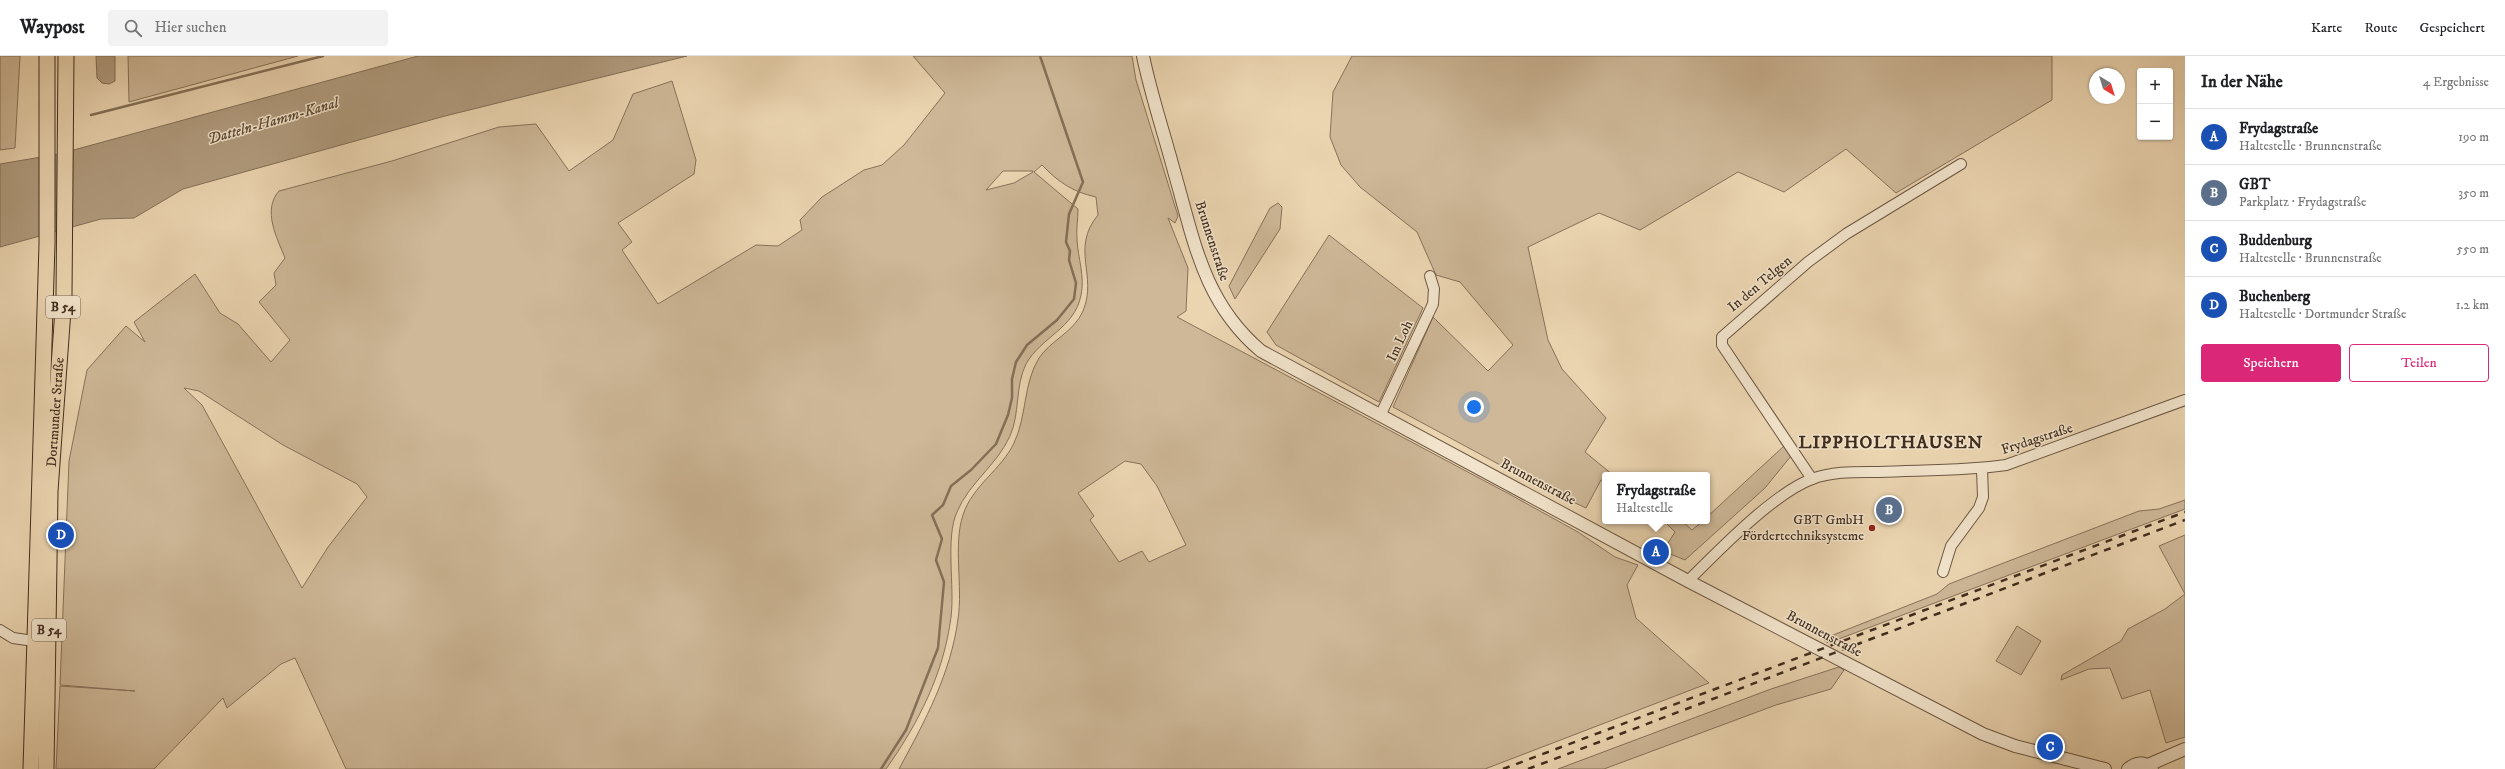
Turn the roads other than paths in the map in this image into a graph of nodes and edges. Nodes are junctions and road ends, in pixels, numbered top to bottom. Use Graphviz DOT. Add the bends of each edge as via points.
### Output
graph roads {
  1 [pos="47,56"];
  2 [pos="66,56"];
  3 [pos="1143,56"];
  4 [pos="1962,164"];
  5 [pos="1430,276"];
  6 [pos="2185,400"];
  7 [pos="1380,416"];
  8 [pos="1982,469"];
  9 [pos="1812,479"];
  10 [pos="1943,572"];
  11 [pos="1688,581"];
  12 [pos="0,630"];
  13 [pos="41,642"];
  14 [pos="2185,749"];
  15 [pos="2150,767"];
  16 [pos="2100,768"];
  17 [pos="31,769"];
  18 [pos="46,769"];
  19 [pos="2128,769"];
  20 [pos="2162,769"];
  1 -- 13 [label="main road, Dortmunder Straße / B 54"];
  2 -- 13 [label="main road, Dortmunder Straße / B 54" via="60,375"];
  3 -- 7 [label="street, Brunnenstraße" via="1195,247 1208,282 1221,306 1242,333 1269,356"];
  4 -- 9 [label="street, In den Telgen" via="1846,234 1808,262 1722,337 1722,345"];
  5 -- 7 [label="street, Im Loh" via="1434,289 1433,304"];
  6 -- 8 [label="street, Frydagstraße" via="2028,459"];
  7 -- 11 [label="street, Brunnenstraße"];
  8 -- 9 [label="street, Frydagstraße" via="1846,473"];
  8 -- 10 [label="street" via="1983,497 1979,508 1951,546"];
  9 -- 11 [label="street, Frydagstraße" via="1782,496"];
  11 -- 16 [label="street, Brunnenstraße" via="1984,734 2019,747"];
  12 -- 13 [label="street" via="13,638"];
  13 -- 17 [label="main road, Dortmunder Straße / B 54"];
  13 -- 18 [label="main road, Dortmunder Straße / B 54"];
  14 -- 15 [label="street"];
  14 -- 20 [label="street"];
  15 -- 19 [label="street" via="2138,763"];
}
